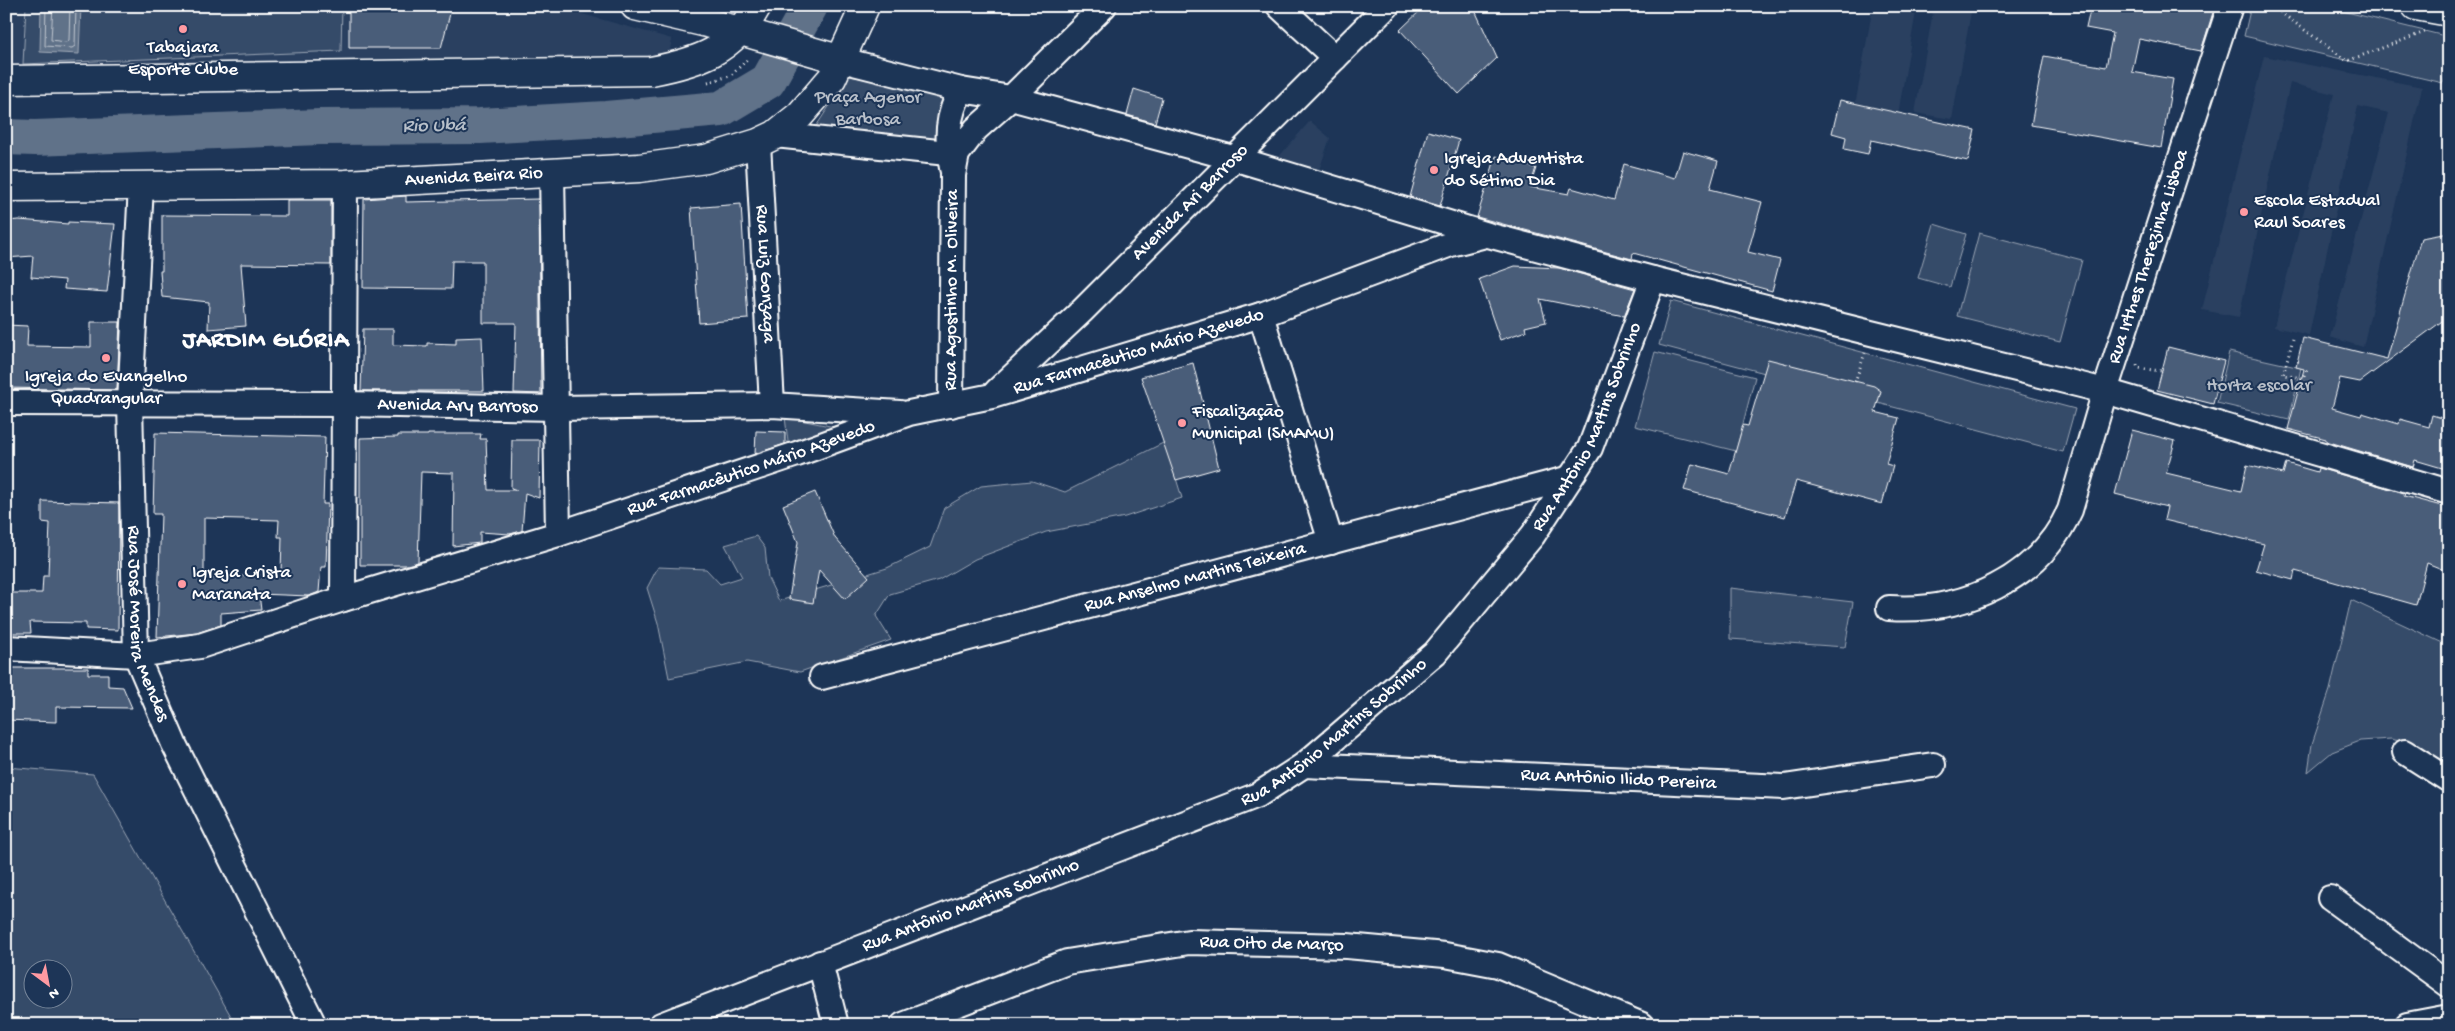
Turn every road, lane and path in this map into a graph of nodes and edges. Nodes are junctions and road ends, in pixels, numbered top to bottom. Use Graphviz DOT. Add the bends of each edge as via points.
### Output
graph roads {
  1 [pos="635,6"];
  2 [pos="758,6"];
  3 [pos="865,6"];
  4 [pos="1104,6"];
  5 [pos="1279,6"];
  6 [pos="1387,6"];
  7 [pos="2230,6"];
  8 [pos="2272,6"];
  9 [pos="2416,6"];
  10 [pos="2439,21"];
  11 [pos="752,34"];
  12 [pos="1335,58"];
  13 [pos="842,60"];
  14 [pos="6,80"];
  15 [pos="961,90"];
  16 [pos="1011,98"];
  17 [pos="766,139"];
  18 [pos="1233,158"];
  19 [pos="953,160"];
  20 [pos="552,172"];
  21 [pos="345,184"];
  22 [pos="141,185"];
  23 [pos="6,187"];
  24 [pos="1488,235"];
  25 [pos="1653,279"];
  26 [pos="1261,314"];
  27 [pos="2293,339"];
  28 [pos="1866,350"];
  29 [pos="2135,360"];
  30 [pos="2307,370"];
  31 [pos="2162,371"];
  32 [pos="1855,382"];
  33 [pos="2105,391"];
  34 [pos="992,396"];
  35 [pos="6,403"];
  36 [pos="130,403"];
  37 [pos="344,404"];
  38 [pos="772,405"];
  39 [pos="951,405"];
  40 [pos="556,408"];
  41 [pos="909,413"];
  42 [pos="1570,478"];
  43 [pos="2449,492"];
  44 [pos="558,534"];
  45 [pos="1332,542"];
  46 [pos="343,599"];
  47 [pos="1889,608"];
  48 [pos="6,648"];
  49 [pos="136,655"];
  50 [pos="822,677"];
  51 [pos="2405,752"];
  52 [pos="1304,765"];
  53 [pos="1933,765"];
  54 [pos="2449,780"];
  55 [pos="2330,898"];
  56 [pos="820,963"];
  57 [pos="2449,985"];
  58 [pos="2449,1018"];
  59 [pos="314,1025"];
  60 [pos="661,1025"];
  61 [pos="836,1025"];
  62 [pos="903,1025"];
  63 [pos="1642,1025"];
  64 [pos="2407,1025"];
  1 -- 11 [label="main road"];
  2 -- 11 [label="main road"];
  3 -- 13 [label="main road, Avenida Beira Rio"];
  4 -- 16 [label="street"];
  5 -- 12 [label="street"];
  6 -- 12 [label="street, Avenida Ari Barroso"];
  7 -- 33 [label="street, Rua Irthes Therezinha Lisboa"];
  8 -- 10 [label="path" via="2347,61"];
  9 -- 10 [label="main road"];
  11 -- 13 [label="main road"];
  11 -- 14 [label="main road" via="688,64 651,71"];
  12 -- 18 [label="street, Avenida Ari Barroso"];
  13 -- 15 [label="street"];
  13 -- 17 [label="main road, Avenida Beira Rio" via="825,89 800,115"];
  15 -- 16 [label="street"];
  15 -- 19 [label="street, Rua Agostinho M. Oliveira" via="949,120"];
  16 -- 18 [label="street"];
  16 -- 19 [label="street" via="976,129"];
  17 -- 19 [label="street"];
  17 -- 20 [label="main road, Avenida Beira Rio" via="696,160 639,168"];
  17 -- 38 [label="street, Rua Luiz Gonzaga"];
  18 -- 24 [label="street"];
  18 -- 34 [label="street, Avenida Ari Barroso" via="1102,291"];
  19 -- 39 [label="street, Rua Agostinho M. Oliveira"];
  20 -- 21 [label="main road, Avenida Beira Rio"];
  20 -- 40 [label="street"];
  21 -- 22 [label="main road, Avenida Beira Rio"];
  21 -- 37 [label="street"];
  22 -- 23 [label="main road, Avenida Beira Rio"];
  22 -- 36 [label="street, Rua José Moreira Mendes"];
  24 -- 25 [label="street"];
  24 -- 26 [label="street, Rua Farmacêutico Mário Azevedo" via="1451,244"];
  25 -- 33 [label="street"];
  25 -- 42 [label="street, Rua Antônio Martins Sobrinho" via="1590,448"];
  26 -- 34 [label="street, Rua Farmacêutico Mário Azevedo"];
  26 -- 45 [label="street"];
  27 -- 30 [label="path" via="2283,375 2303,378"];
  28 -- 32 [label="path"];
  29 -- 31 [label="path" via="2138,368"];
  33 -- 43 [label="street"];
  33 -- 47 [label="street, Rua Irthes Therezinha Lisboa" via="2070,510 2062,527 2039,555 1994,588 1945,604"];
  34 -- 39 [label="street, Rua Farmacêutico Mário Azevedo"];
  35 -- 36 [label="street, Avenida Ary Barroso"];
  36 -- 37 [label="street, Avenida Ary Barroso"];
  36 -- 49 [label="street, Rua José Moreira Mendes"];
  37 -- 40 [label="street, Avenida Ary Barroso"];
  37 -- 46 [label="street"];
  38 -- 40 [label="street, Avenida Ary Barroso"];
  38 -- 41 [label="street, Avenida Ary Barroso"];
  39 -- 41 [label="street, Rua Farmacêutico Mário Azevedo"];
  40 -- 44 [label="street"];
  41 -- 44 [label="street, Rua Farmacêutico Mário Azevedo"];
  42 -- 45 [label="street, Rua Anselmo Martins Teixeira"];
  42 -- 52 [label="street, Rua Antônio Martins Sobrinho" via="1533,534 1435,653"];
  44 -- 46 [label="street, Rua Farmacêutico Mário Azevedo"];
  45 -- 50 [label="street, Rua Anselmo Martins Teixeira"];
  46 -- 49 [label="street, Rua Farmacêutico Mário Azevedo" via="200,646"];
  48 -- 49 [label="street, Rua Farmacêutico Mário Azevedo"];
  49 -- 59 [label="street, Rua José Moreira Mendes" via="174,744"];
  51 -- 54 [label="street"];
  52 -- 53 [label="street, Rua Antônio Ilido Pereira" via="1784,787"];
  52 -- 56 [label="street, Rua Antônio Martins Sobrinho" via="1258,795"];
  55 -- 57 [label="street"];
  56 -- 60 [label="street, Rua Antônio Martins Sobrinho"];
  56 -- 61 [label="street"];
  58 -- 64 [label="street"];
  62 -- 63 [label="street, Rua Oito de Março" via="1067,962 1189,942 1347,946 1445,955 1498,965"];
}
